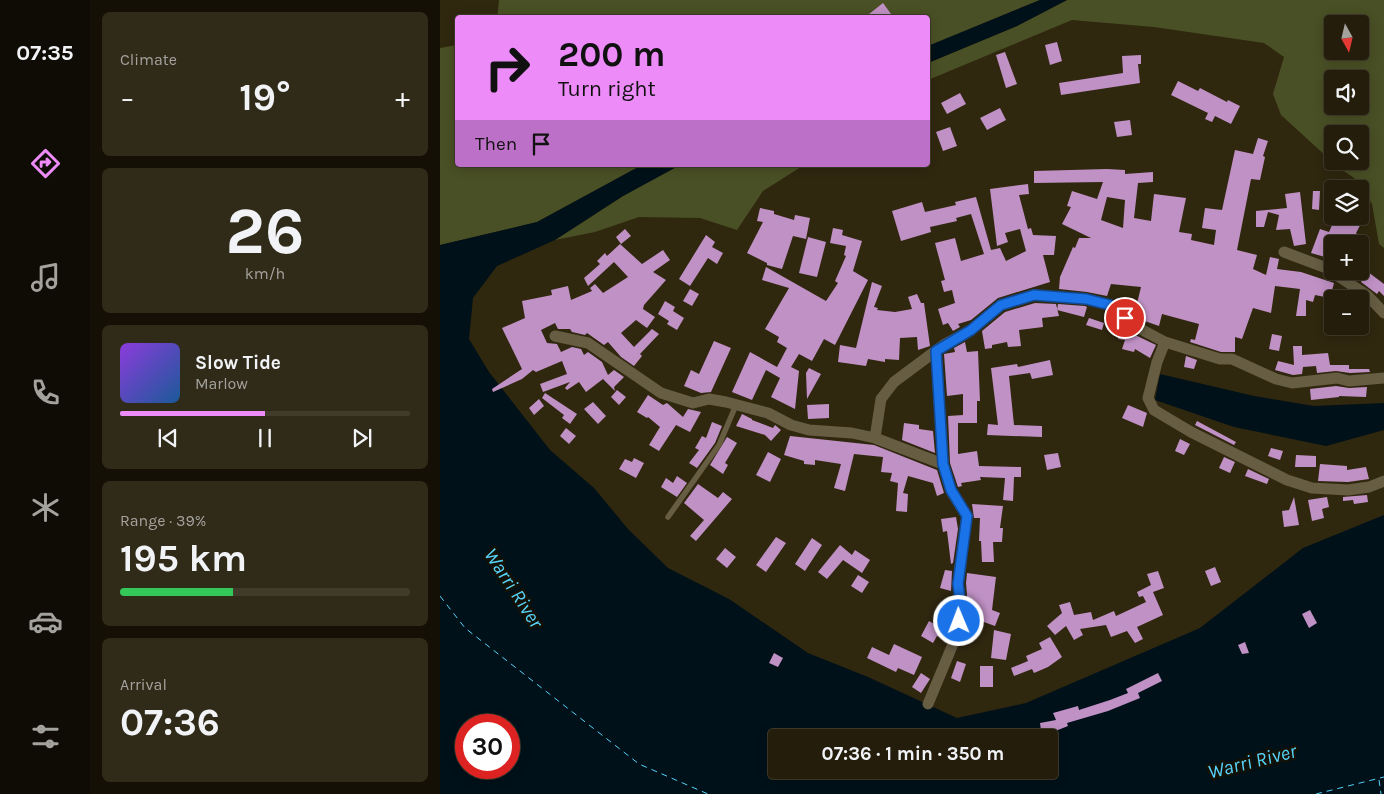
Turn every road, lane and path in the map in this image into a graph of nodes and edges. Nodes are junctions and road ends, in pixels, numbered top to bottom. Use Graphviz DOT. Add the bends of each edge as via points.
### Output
graph roads {
  1 [pos="1284,252"];
  2 [pos="1384,313"];
  3 [pos="555,336"];
  4 [pos="1165,342"];
  5 [pos="936,351"];
  6 [pos="1384,378"];
  7 [pos="736,405"];
  8 [pos="875,438"];
  9 [pos="943,464"];
  10 [pos="1384,482"];
  11 [pos="668,518"];
  12 [pos="928,704"];
  1 -- 2 [label="street" via="1324,267 1367,295"];
  3 -- 7 [label="street" via="588,343 661,393 692,403 709,399"];
  4 -- 5 [label="street" via="1131,324 1120,310 1110,305 1077,298 1034,295 1001,305 971,330"];
  4 -- 6 [label="street" via="1220,359 1232,359 1292,383 1337,378 1349,381"];
  4 -- 10 [label="street" via="1148,398 1154,410 1287,480 1312,488 1359,490"];
  5 -- 8 [label="street" via="894,382 881,399"];
  5 -- 9 [label="street"];
  7 -- 8 [label="street" via="768,413 791,426"];
  7 -- 11 [label="lane" via="719,445"];
  8 -- 9 [label="street"];
  9 -- 12 [label="street" via="951,490 967,516 966,535 958,584 961,607 958,632"];
}
